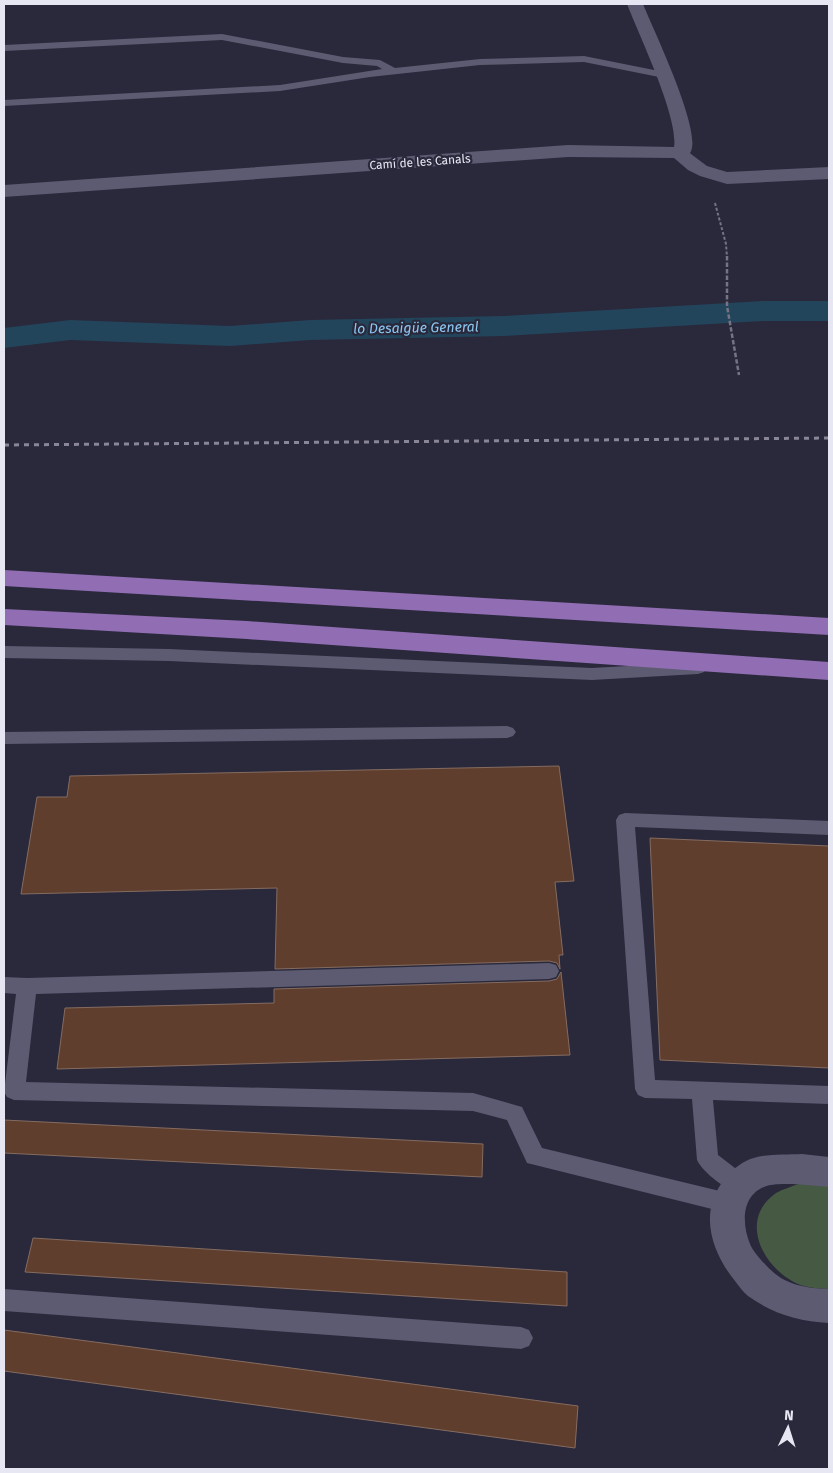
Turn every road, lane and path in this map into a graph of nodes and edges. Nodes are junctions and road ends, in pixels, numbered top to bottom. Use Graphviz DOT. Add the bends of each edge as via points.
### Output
graph roads {
  1 [pos="635,4"];
  2 [pos="4,48"];
  3 [pos="393,72"];
  4 [pos="664,75"];
  5 [pos="4,103"];
  6 [pos="679,152"];
  7 [pos="706,173"];
  8 [pos="829,173"];
  9 [pos="4,192"];
  10 [pos="739,375"];
  11 [pos="4,578"];
  12 [pos="4,617"];
  13 [pos="829,627"];
  14 [pos="4,652"];
  15 [pos="744,665"];
  16 [pos="829,671"];
  17 [pos="507,732"];
  18 [pos="4,738"];
  19 [pos="829,828"];
  20 [pos="549,971"];
  21 [pos="4,984"];
  22 [pos="27,986"];
  23 [pos="702,1091"];
  24 [pos="829,1095"];
  25 [pos="829,1172"];
  26 [pos="734,1194"];
  27 [pos="4,1300"];
  28 [pos="829,1306"];
  29 [pos="521,1338"];
  1 -- 4 [label="street"];
  2 -- 3 [label="lane" via="222,37 343,60 380,63"];
  3 -- 4 [label="lane" via="480,62 584,59"];
  3 -- 5 [label="lane" via="280,88"];
  4 -- 6 [label="street" via="684,135 684,148"];
  6 -- 7 [label="street" via="690,164"];
  6 -- 9 [label="street, Camí de les Canals" via="559,152"];
  7 -- 8 [label="street" via="727,178"];
  7 -- 10 [label="path" via="726,244 726,306"];
  11 -- 13 [label="highway"];
  12 -- 15 [label="highway" via="247,630"];
  14 -- 15 [label="lane" via="169,655 592,674"];
  15 -- 16 [label="highway"];
  17 -- 18 [label="lane"];
  19 -- 23 [label="lane" via="625,820 645,1089"];
  20 -- 22 [label="lane"];
  21 -- 22 [label="lane"];
  22 -- 26 [label="lane" via="14,1091 473,1102 514,1114 535,1156"];
  23 -- 24 [label="lane"];
  23 -- 26 [label="lane" via="708,1160"];
  25 -- 26 [label="street" via="802,1169 756,1172"];
  26 -- 28 [label="street" via="728,1229 735,1254 758,1283 789,1300"];
  27 -- 29 [label="lane"];
}
